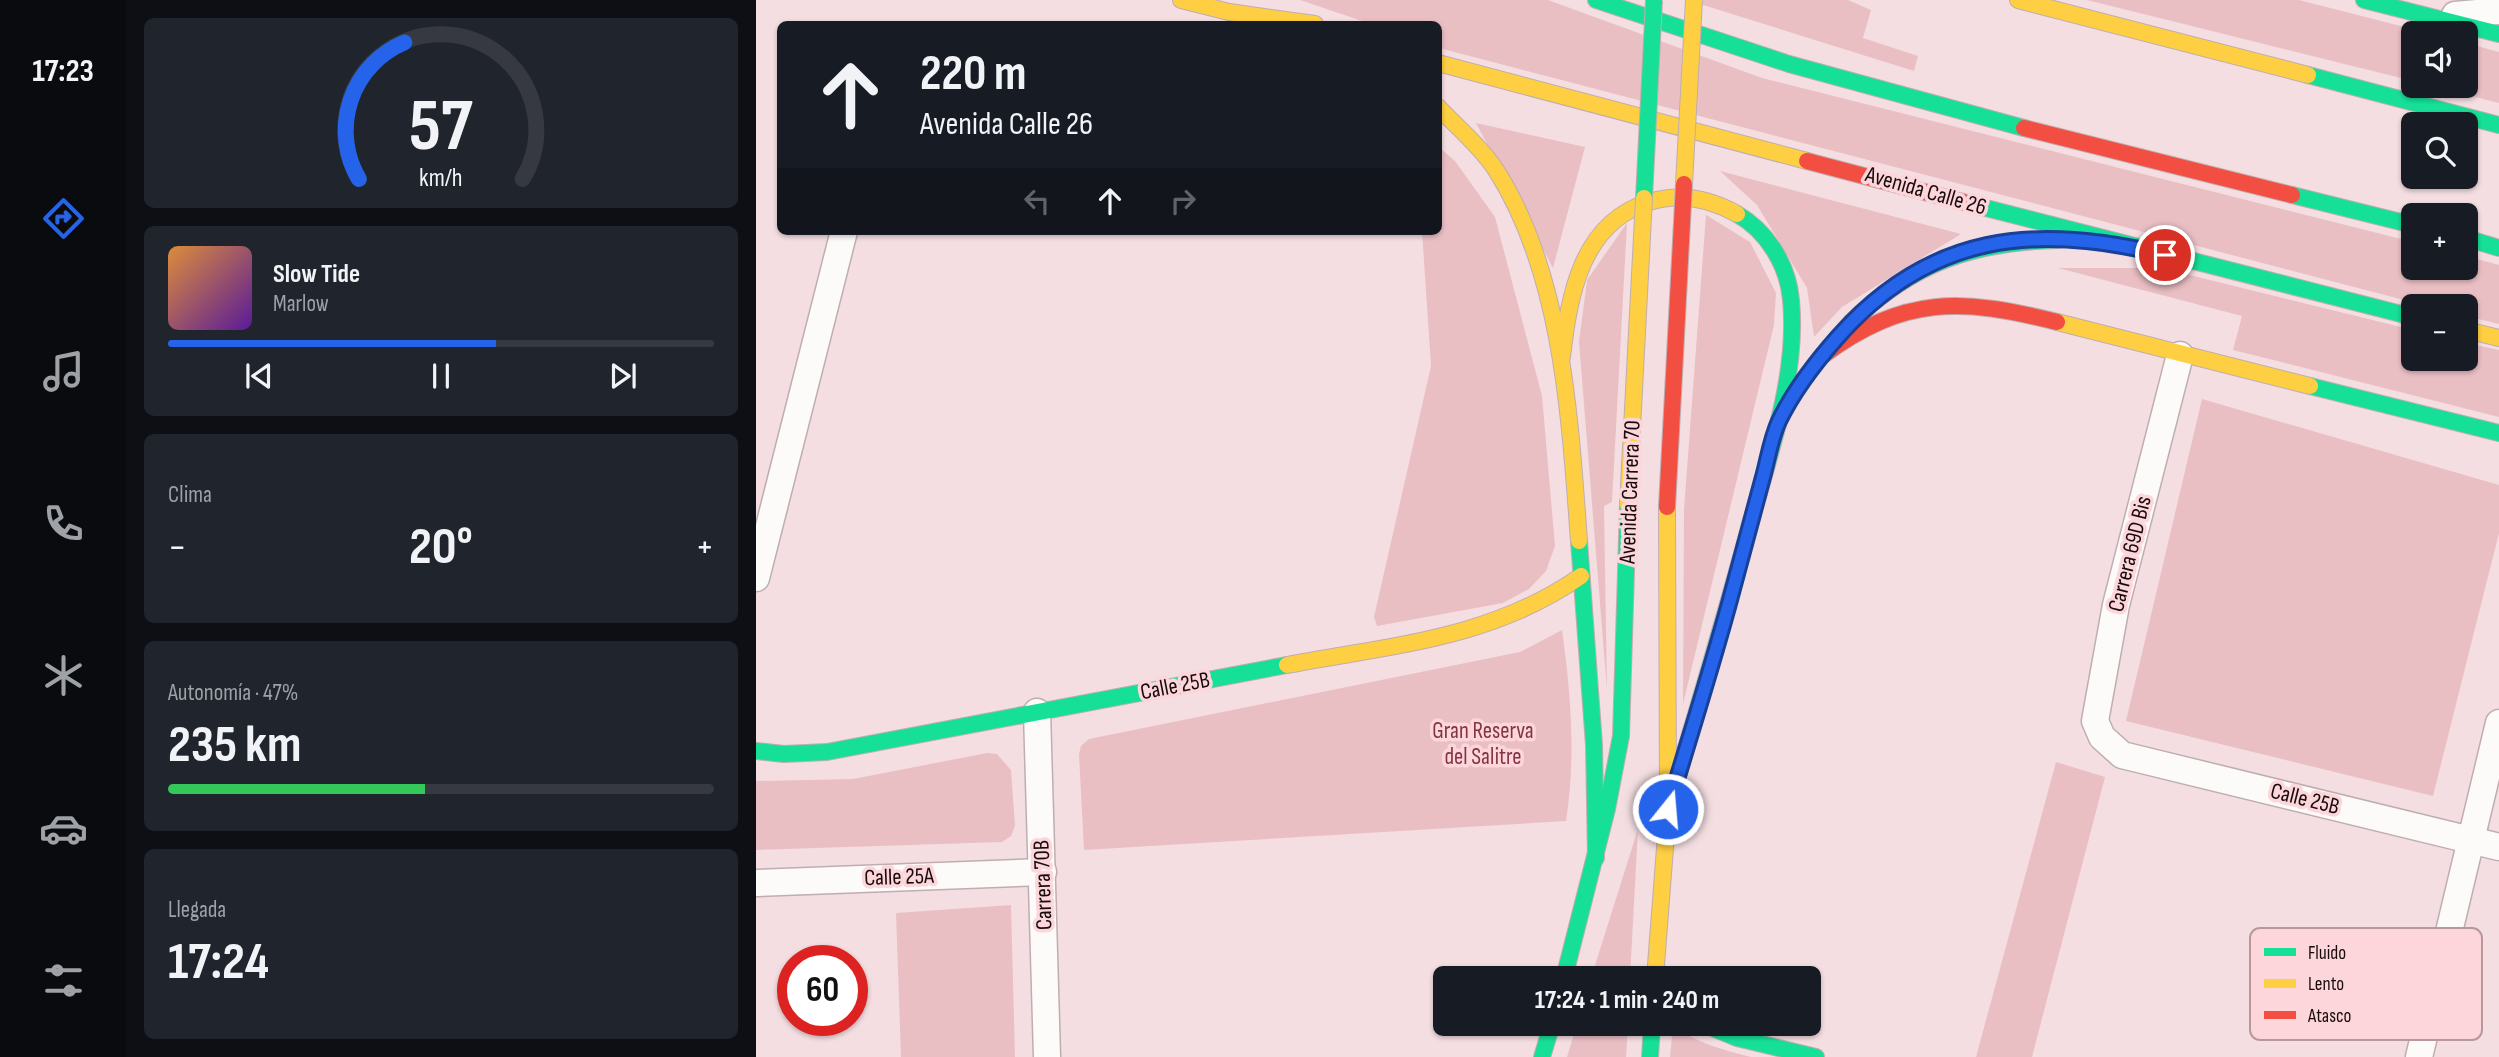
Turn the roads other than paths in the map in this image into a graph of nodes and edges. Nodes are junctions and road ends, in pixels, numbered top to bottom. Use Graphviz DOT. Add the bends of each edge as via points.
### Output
graph roads {
  1 [pos="1181,0"];
  2 [pos="1262,0"];
  3 [pos="1596,0"];
  4 [pos="1654,0"];
  5 [pos="1694,0"];
  6 [pos="2018,0"];
  7 [pos="2364,0"];
  8 [pos="2499,11"];
  9 [pos="2435,17"];
  10 [pos="1294,21"];
  11 [pos="1309,21"];
  12 [pos="2499,34"];
  13 [pos="1442,64"];
  14 [pos="1442,111"];
  15 [pos="2499,125"];
  16 [pos="2401,222"];
  17 [pos="843,235"];
  18 [pos="2111,242"];
  19 [pos="2478,242"];
  20 [pos="2499,248"];
  21 [pos="2401,314"];
  22 [pos="2478,333"];
  23 [pos="2499,338"];
  24 [pos="2180,355"];
  25 [pos="1822,356"];
  26 [pos="1562,357"];
  27 [pos="1778,423"];
  28 [pos="2499,433"];
  29 [pos="1581,576"];
  30 [pos="756,578"];
  31 [pos="1037,712"];
  32 [pos="2499,723"];
  33 [pos="2113,750"];
  34 [pos="756,751"];
  35 [pos="1668,809"];
  36 [pos="2471,839"];
  37 [pos="2499,847"];
  38 [pos="1596,859"];
  39 [pos="1043,872"];
  40 [pos="756,883"];
  41 [pos="2450,928"];
  42 [pos="1567,966"];
  43 [pos="1656,966"];
  44 [pos="1548,1036"];
  45 [pos="1651,1036"];
  46 [pos="1732,1036"];
  47 [pos="1047,1057"];
  48 [pos="1542,1057"];
  49 [pos="1650,1057"];
  50 [pos="1816,1057"];
  1 -- 10 [label="main road"];
  2 -- 11 [label="main road"];
  3 -- 16 [label="main road" via="1789,64 2107,150"];
  4 -- 38 [label="main road, Avenida Carrera 70, bridge" via="1620,736"];
  5 -- 35 [label="main road, Avenida Carrera 70, bridge" via="1667,507"];
  6 -- 15 [label="main road"];
  7 -- 9 [label="main road"];
  8 -- 9 [label="street"];
  9 -- 12 [label="main road"];
  13 -- 18 [label="main road, Avenida Calle 26"];
  14 -- 26 [label="main road" via="1494,167 1518,208"];
  17 -- 30 [label="street"];
  18 -- 21 [label="main road, Avenida Calle 26"];
  18 -- 25 [label="main road" via="2021,239 1944,257 1884,292"];
  19 -- 20 [label="main road"];
  22 -- 23 [label="main road"];
  24 -- 25 [label="main road" via="2019,312 1948,304 1874,322"];
  24 -- 28 [label="main road"];
  24 -- 33 [label="street, Carrera 69D Bis" via="2116,605 2095,721"];
  25 -- 27 [label="main road"];
  26 -- 27 [label="main road" via="1574,286 1588,250 1606,226 1631,207 1659,196 1695,196 1746,220 1768,241 1784,271 1791,295 1792,333"];
  26 -- 29 [label="main road"];
  27 -- 35 [label="main road"];
  29 -- 31 [label="main road, Calle 25B" via="1545,603 1476,629"];
  29 -- 38 [label="main road" via="1594,745"];
  31 -- 34 [label="main road, Calle 25B" via="827,752"];
  31 -- 39 [label="street, Carrera 70B"];
  32 -- 36 [label="street"];
  33 -- 36 [label="street, Calle 25B"];
  35 -- 43 [label="main road, Avenida Carrera 70"];
  36 -- 37 [label="street, Calle 25B"];
  36 -- 41 [label="street"];
  38 -- 42 [label="main road, Avenida Carrera 70"];
  39 -- 40 [label="street, Calle 25A"];
  39 -- 47 [label="street, Carrera 70B"];
  44 -- 48 [label="main road"];
  45 -- 49 [label="main road"];
  46 -- 50 [label="main road"];
}
